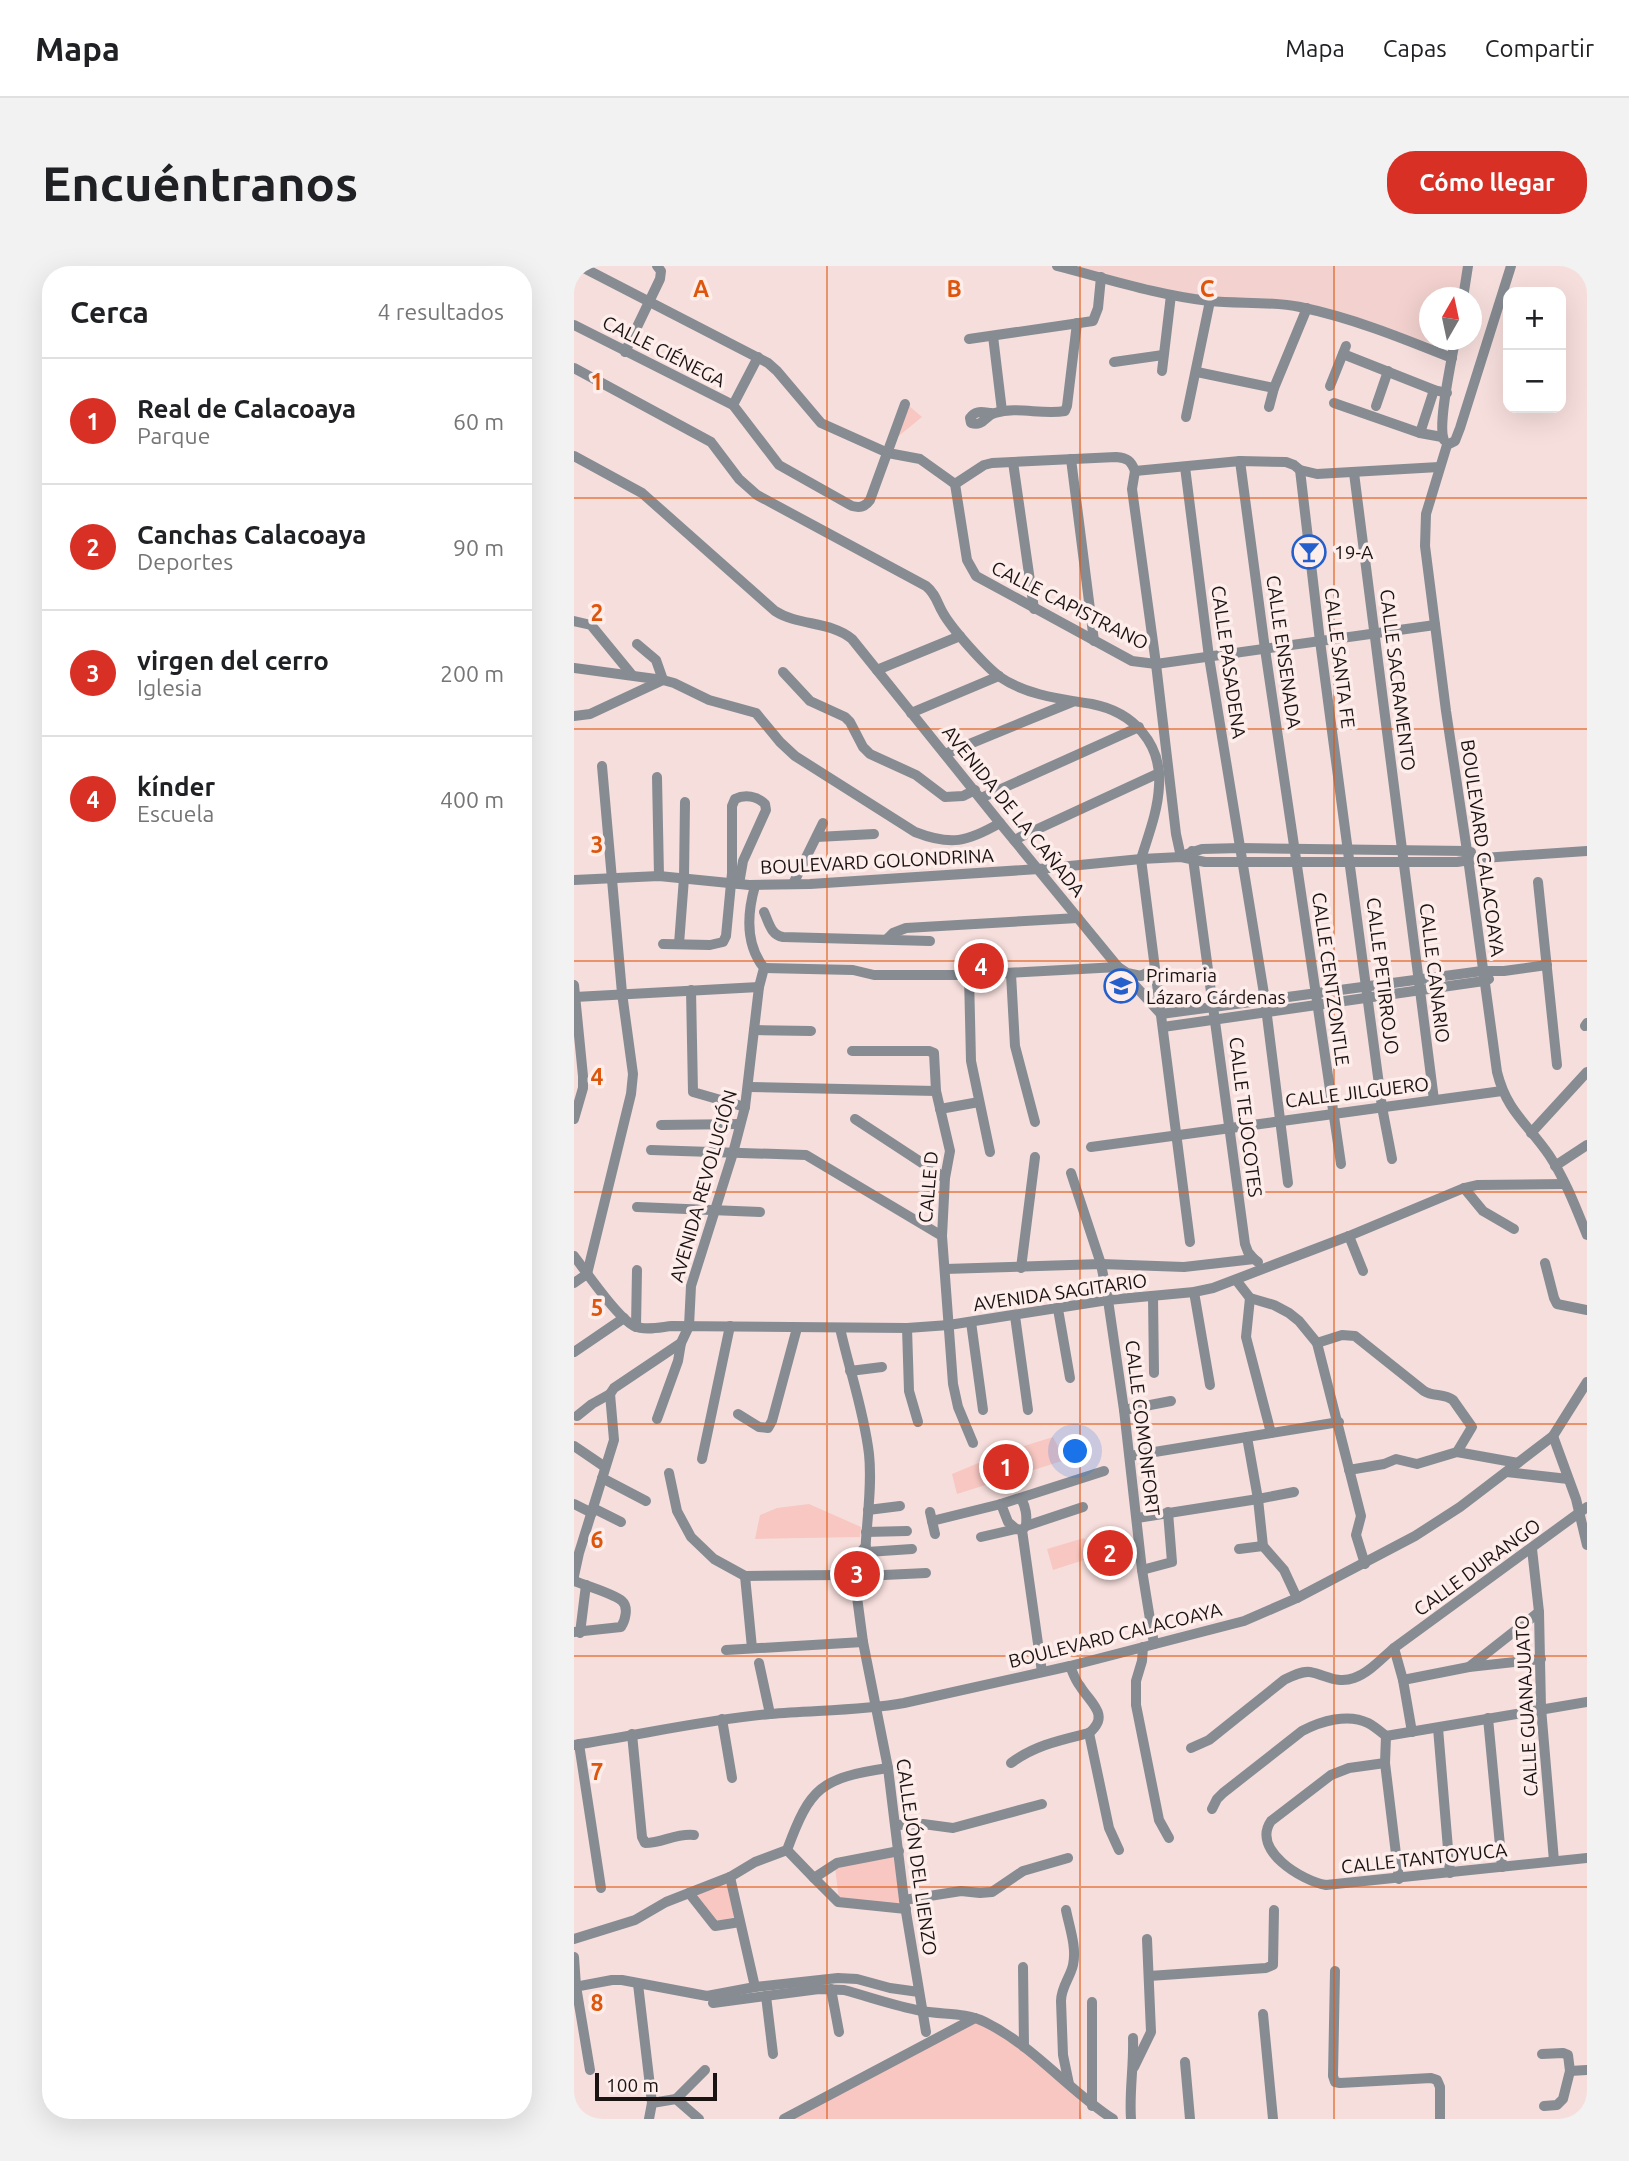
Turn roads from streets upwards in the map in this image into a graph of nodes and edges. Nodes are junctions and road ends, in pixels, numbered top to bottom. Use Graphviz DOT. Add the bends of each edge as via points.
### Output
graph roads {
  1 [pos="580,266"];
  2 [pos="1058,266"];
  3 [pos="1468,266"];
  4 [pos="1511,266"];
  5 [pos="659,268"];
  6 [pos="1101,277"];
  7 [pos="1465,287"];
  8 [pos="1171,295"];
  9 [pos="1210,301"];
  10 [pos="649,303"];
  11 [pos="1307,308"];
  12 [pos="1077,323"];
  13 [pos="574,325"];
  14 [pos="993,336"];
  15 [pos="969,339"];
  16 [pos="1453,350"];
  17 [pos="625,352"];
  18 [pos="1163,355"];
  19 [pos="758,357"];
  20 [pos="1452,358"];
  21 [pos="1114,362"];
  22 [pos="574,368"];
  23 [pos="1162,371"];
  24 [pos="1388,371"];
  25 [pos="1197,372"];
  26 [pos="1330,386"];
  27 [pos="1275,388"];
  28 [pos="1434,390"];
  29 [pos="1447,393"];
  30 [pos="1334,403"];
  31 [pos="905,404"];
  32 [pos="733,405"];
  33 [pos="1376,406"];
  34 [pos="1269,407"];
  35 [pos="1186,417"];
  36 [pos="1420,433"];
  37 [pos="1444,441"];
  38 [pos="888,453"];
  39 [pos="574,456"];
  40 [pos="1071,459"];
  41 [pos="1240,461"];
  42 [pos="1013,462"];
  43 [pos="1185,467"];
  44 [pos="1439,467"];
  45 [pos="1300,470"];
  46 [pos="1135,471"];
  47 [pos="1354,472"];
  48 [pos="956,484"];
  49 [pos="1034,609"];
  50 [pos="574,621"];
  51 [pos="1435,625"];
  52 [pos="1374,633"];
  53 [pos="960,636"];
  54 [pos="1094,641"];
  55 [pos="1320,641"];
  56 [pos="637,644"];
  57 [pos="1265,649"];
  58 [pos="1209,657"];
  59 [pos="1156,664"];
  60 [pos="574,668"];
  61 [pos="877,670"];
  62 [pos="783,672"];
  63 [pos="632,675"];
  64 [pos="999,676"];
  65 [pos="663,680"];
  66 [pos="1073,702"];
  67 [pos="911,713"];
  68 [pos="574,716"];
  69 [pos="1139,727"];
  70 [pos="945,754"];
  71 [pos="602,766"];
  72 [pos="1159,773"];
  73 [pos="657,777"];
  74 [pos="978,794"];
  75 [pos="685,802"];
  76 [pos="823,823"];
  77 [pos="1000,823"];
  78 [pos="874,834"];
  79 [pos="817,837"];
  80 [pos="1014,840"];
  81 [pos="1241,848"];
  82 [pos="1294,849"];
  83 [pos="1349,850"];
  84 [pos="1587,851"];
  85 [pos="1193,856"];
  86 [pos="1403,856"];
  87 [pos="1468,856"];
  88 [pos="1181,857"];
  89 [pos="1141,859"];
  90 [pos="805,860"];
  91 [pos="1244,861"];
  92 [pos="1297,862"];
  93 [pos="1350,862"];
  94 [pos="1039,869"];
  95 [pos="659,876"];
  96 [pos="613,878"];
  97 [pos="684,878"];
  98 [pos="574,880"];
  99 [pos="1538,882"];
  100 [pos="735,884"];
  101 [pos="793,884"];
  102 [pos="810,884"];
  103 [pos="755,886"];
  104 [pos="765,912"];
  105 [pos="1078,918"];
  106 [pos="887,939"];
  107 [pos="930,941"];
  108 [pos="663,944"];
  109 [pos="679,944"];
  110 [pos="1547,965"];
  111 [pos="1118,967"];
  112 [pos="1154,969"];
  113 [pos="763,970"];
  114 [pos="1011,974"];
  115 [pos="969,975"];
  116 [pos="1483,976"];
  117 [pos="1419,985"];
  118 [pos="759,987"];
  119 [pos="691,990"];
  120 [pos="575,991"];
  121 [pos="1366,992"];
  122 [pos="622,993"];
  123 [pos="1317,999"];
  124 [pos="1266,1006"];
  125 [pos="1215,1013"];
  126 [pos="1161,1014"];
  127 [pos="1163,1027"];
  128 [pos="754,1030"];
  129 [pos="811,1031"];
  130 [pos="852,1051"];
  131 [pos="1558,1065"];
  132 [pos="1587,1072"];
  133 [pos="749,1087"];
  134 [pos="936,1091"];
  135 [pos="1502,1091"];
  136 [pos="1434,1100"];
  137 [pos="979,1102"];
  138 [pos="745,1107"];
  139 [pos="1382,1107"];
  140 [pos="940,1109"];
  141 [pos="1332,1113"];
  142 [pos="574,1119"];
  143 [pos="855,1119"];
  144 [pos="1280,1120"];
  145 [pos="1035,1122"];
  146 [pos="740,1124"];
  147 [pos="661,1125"];
  148 [pos="1230,1127"];
  149 [pos="1531,1133"];
  150 [pos="1176,1134"];
  151 [pos="1587,1145"];
  152 [pos="1091,1147"];
  153 [pos="651,1150"];
  154 [pos="990,1152"];
  155 [pos="733,1153"];
  156 [pos="1035,1157"];
  157 [pos="1392,1159"];
  158 [pos="1340,1164"];
  159 [pos="1555,1166"];
  160 [pos="1072,1173"];
  161 [pos="945,1178"];
  162 [pos="1289,1183"];
  163 [pos="1564,1184"];
  164 [pos="1464,1188"];
  165 [pos="637,1207"];
  166 [pos="715,1210"];
  167 [pos="760,1212"];
  168 [pos="1514,1229"];
  169 [pos="1587,1235"];
  170 [pos="942,1236"];
  171 [pos="1349,1236"];
  172 [pos="1191,1242"];
  173 [pos="574,1256"];
  174 [pos="1254,1259"];
  175 [pos="1545,1263"];
  176 [pos="1101,1264"];
  177 [pos="1266,1267"];
  178 [pos="1021,1268"];
  179 [pos="945,1269"];
  180 [pos="637,1270"];
  181 [pos="1363,1271"];
  182 [pos="587,1274"];
  183 [pos="1236,1280"];
  184 [pos="574,1283"];
  185 [pos="1194,1292"];
  186 [pos="1153,1296"];
  187 [pos="1250,1298"];
  188 [pos="1108,1300"];
  189 [pos="1058,1309"];
  190 [pos="1587,1310"];
  191 [pos="1015,1316"];
  192 [pos="624,1318"];
  193 [pos="971,1322"];
  194 [pos="949,1325"];
  195 [pos="689,1326"];
  196 [pos="730,1326"];
  197 [pos="636,1327"];
  198 [pos="797,1328"];
  199 [pos="840,1328"];
  200 [pos="907,1328"];
  201 [pos="681,1343"];
  202 [pos="1317,1343"];
  203 [pos="574,1352"];
  204 [pos="882,1367"];
  205 [pos="850,1371"];
  206 [pos="1154,1373"];
  207 [pos="1070,1378"];
  208 [pos="1587,1382"];
  209 [pos="1210,1385"];
  210 [pos="610,1395"];
  211 [pos="1171,1401"];
  212 [pos="1581,1402"];
  213 [pos="983,1410"];
  214 [pos="1028,1410"];
  215 [pos="1124,1410"];
  216 [pos="738,1414"];
  217 [pos="577,1416"];
  218 [pos="657,1419"];
  219 [pos="918,1422"];
  220 [pos="1339,1422"];
  221 [pos="1271,1433"];
  222 [pos="1553,1436"];
  223 [pos="1247,1437"];
  224 [pos="973,1443"];
  225 [pos="574,1446"];
  226 [pos="1457,1452"];
  227 [pos="1130,1456"];
  228 [pos="702,1459"];
  229 [pos="1518,1463"];
  230 [pos="1349,1470"];
  231 [pos="1104,1471"];
  232 [pos="1507,1472"];
  233 [pos="604,1473"];
  234 [pos="669,1474"];
  235 [pos="1568,1479"];
  236 [pos="1294,1492"];
  237 [pos="1021,1498"];
  238 [pos="1582,1499"];
  239 [pos="1258,1500"];
  240 [pos="646,1501"];
  241 [pos="574,1504"];
  242 [pos="1001,1504"];
  243 [pos="900,1506"];
  244 [pos="1083,1507"];
  245 [pos="592,1510"];
  246 [pos="868,1510"];
  247 [pos="1585,1511"];
  248 [pos="1168,1512"];
  249 [pos="1137,1518"];
  250 [pos="621,1522"];
  251 [pos="1021,1528"];
  252 [pos="907,1531"];
  253 [pos="866,1532"];
  254 [pos="935,1534"];
  255 [pos="981,1537"];
  256 [pos="1587,1545"];
  257 [pos="1263,1546"];
  258 [pos="866,1549"];
  259 [pos="912,1549"];
  260 [pos="1240,1549"];
  261 [pos="1532,1549"];
  262 [pos="577,1552"];
  263 [pos="1365,1564"];
  264 [pos="1142,1570"];
  265 [pos="926,1573"];
  266 [pos="838,1575"];
  267 [pos="746,1576"];
  268 [pos="574,1579"];
  269 [pos="859,1579"];
  270 [pos="586,1585"];
  271 [pos="1297,1598"];
  272 [pos="1539,1612"];
  273 [pos="577,1633"];
  274 [pos="863,1642"];
  275 [pos="1149,1646"];
  276 [pos="752,1648"];
  277 [pos="1394,1648"];
  278 [pos="726,1650"];
  279 [pos="1541,1660"];
  280 [pos="759,1663"];
  281 [pos="1070,1666"];
  282 [pos="1469,1667"];
  283 [pos="1042,1672"];
  284 [pos="1403,1680"];
  285 [pos="1587,1702"];
  286 [pos="877,1708"];
  287 [pos="1541,1708"];
  288 [pos="770,1714"];
  289 [pos="1488,1718"];
  290 [pos="722,1720"];
  291 [pos="1438,1728"];
  292 [pos="1412,1732"];
  293 [pos="1089,1733"];
  294 [pos="632,1734"];
  295 [pos="1386,1737"];
  296 [pos="577,1744"];
  297 [pos="1191,1748"];
  298 [pos="1012,1763"];
  299 [pos="1385,1763"];
  300 [pos="888,1768"];
  301 [pos="732,1778"];
  302 [pos="1042,1804"];
  303 [pos="1212,1809"];
  304 [pos="897,1825"];
  305 [pos="694,1835"];
  306 [pos="1169,1838"];
  307 [pos="787,1850"];
  308 [pos="1119,1850"];
  309 [pos="899,1851"];
  310 [pos="1068,1858"];
  311 [pos="1587,1858"];
  312 [pos="1554,1861"];
  313 [pos="1502,1867"];
  314 [pos="1450,1873"];
  315 [pos="730,1877"];
  316 [pos="814,1878"];
  317 [pos="1399,1879"];
  318 [pos="601,1888"];
  319 [pos="689,1893"];
  320 [pos="905,1905"];
  321 [pos="1066,1910"];
  322 [pos="1274,1910"];
  323 [pos="740,1922"];
  324 [pos="574,1939"];
  325 [pos="1147,1939"];
  326 [pos="574,1957"];
  327 [pos="1023,1967"];
  328 [pos="1335,1971"];
  329 [pos="1149,1976"];
  330 [pos="638,1984"];
  331 [pos="575,1986"];
  332 [pos="755,1987"];
  333 [pos="831,1989"];
  334 [pos="919,1992"];
  335 [pos="766,1996"];
  336 [pos="1092,2002"];
  337 [pos="713,2003"];
  338 [pos="923,2011"];
  339 [pos="1263,2014"];
  340 [pos="975,2018"];
  341 [pos="839,2032"];
  342 [pos="926,2032"];
  343 [pos="1133,2039"];
  344 [pos="1024,2047"];
  345 [pos="773,2054"];
  346 [pos="1542,2054"];
  347 [pos="1185,2062"];
  348 [pos="1134,2067"];
  349 [pos="590,2070"];
  350 [pos="705,2070"];
  351 [pos="1587,2070"];
  352 [pos="1570,2071"];
  353 [pos="1069,2084"];
  354 [pos="676,2099"];
  355 [pos="652,2103"];
  356 [pos="1557,2105"];
  357 [pos="1092,2106"];
  358 [pos="1544,2106"];
  359 [pos="649,2119"];
  360 [pos="699,2119"];
  361 [pos="784,2119"];
  362 [pos="1113,2119"];
  363 [pos="1131,2119"];
  364 [pos="1190,2119"];
  365 [pos="1273,2119"];
  366 [pos="1440,2119"];
  367 [pos="1553,2119"];
  1 -- 10 [label="street"];
  2 -- 6 [label="street"];
  3 -- 7 [label="street"];
  4 -- 37 [label="street, BOULEVARD CALACOAYA" via="1460,428 1455,441"];
  5 -- 10 [label="street" via="660,279"];
  6 -- 8 [label="street"];
  6 -- 12 [label="street" via="1093,321"];
  8 -- 9 [label="street"];
  8 -- 18 [label="street"];
  9 -- 11 [label="street"];
  9 -- 25 [label="street"];
  10 -- 17 [label="street"];
  10 -- 19 [label="street"];
  11 -- 20 [label="street" via="1366,324"];
  11 -- 27 [label="street"];
  12 -- 14 [label="street"];
  12 -- 14 [label="street" via="1065,411 997,412"];
  13 -- 17 [label="street, CALLE CIÉNEGA"];
  14 -- 15 [label="street"];
  16 -- 20 [label="street, BOULEVARD CALACOAYA"];
  17 -- 32 [label="street, CALLE CIÉNEGA"];
  18 -- 21 [label="street"];
  18 -- 23 [label="street"];
  19 -- 32 [label="street"];
  19 -- 38 [label="street" via="777,370 821,423"];
  20 -- 29 [label="street, BOULEVARD CALACOAYA"];
  22 -- 53 [label="street" via="712,442 757,495 926,586"];
  24 -- 26 [label="street" via="1344,350"];
  24 -- 28 [label="street"];
  24 -- 33 [label="street"];
  25 -- 27 [label="street"];
  25 -- 35 [label="street"];
  27 -- 34 [label="street"];
  28 -- 29 [label="street"];
  28 -- 36 [label="street"];
  29 -- 37 [label="street, BOULEVARD CALACOAYA"];
  30 -- 36 [label="street"];
  31 -- 38 [label="street"];
  32 -- 38 [label="street, CALLE CIÉNEGA" via="779,465 852,506 866,506"];
  36 -- 37 [label="street"];
  37 -- 44 [label="street, BOULEVARD CALACOAYA"];
  38 -- 48 [label="street" via="920,459"];
  39 -- 61 [label="street, AVENIDA DE LA CAÑADA" via="642,493 775,611 846,633"];
  40 -- 42 [label="street"];
  40 -- 46 [label="street" via="1125,457"];
  40 -- 54 [label="street"];
  41 -- 43 [label="street"];
  41 -- 45 [label="street" via="1286,462"];
  41 -- 57 [label="street, CALLE ENSENADA"];
  42 -- 48 [label="street" via="984,465"];
  42 -- 49 [label="street"];
  43 -- 46 [label="street"];
  43 -- 58 [label="street, CALLE PASADENA"];
  44 -- 47 [label="street"];
  44 -- 51 [label="street, BOULEVARD CALACOAYA" via="1424,532"];
  45 -- 47 [label="street"];
  45 -- 55 [label="street, CALLE SANTA FE"];
  46 -- 59 [label="street" via="1132,489"];
  47 -- 52 [label="street, CALLE SACRAMENTO"];
  48 -- 49 [label="street, CALLE CAPISTRANO" via="971,569"];
  49 -- 54 [label="street, CALLE CAPISTRANO"];
  50 -- 63 [label="street" via="591,625"];
  51 -- 52 [label="street, CALLE CAPISTRANO"];
  51 -- 87 [label="street, BOULEVARD CALACOAYA"];
  52 -- 55 [label="street, CALLE CAPISTRANO"];
  52 -- 86 [label="street, CALLE SACRAMENTO"];
  53 -- 61 [label="street"];
  53 -- 64 [label="street"];
  54 -- 59 [label="street, CALLE CAPISTRANO" via="1132,662"];
  55 -- 57 [label="street, CALLE CAPISTRANO"];
  55 -- 83 [label="street, CALLE SANTA FE"];
  56 -- 65 [label="street" via="656,660"];
  57 -- 58 [label="street, CALLE CAPISTRANO"];
  57 -- 82 [label="street, CALLE ENSENADA"];
  58 -- 59 [label="street, CALLE CAPISTRANO"];
  58 -- 81 [label="street, CALLE PASADENA"];
  59 -- 88 [label="street"];
  60 -- 63 [label="street"];
  61 -- 67 [label="street, AVENIDA DE LA CAÑADA"];
  62 -- 74 [label="street" via="810,701 845,717 870,754 916,775 945,797"];
  63 -- 65 [label="street"];
  64 -- 66 [label="street" via="1031,691"];
  64 -- 67 [label="street"];
  65 -- 68 [label="street" via="590,714"];
  65 -- 77 [label="street" via="756,713 786,750 915,832 962,841"];
  66 -- 69 [label="street" via="1109,709"];
  66 -- 70 [label="street"];
  67 -- 70 [label="street, AVENIDA DE LA CAÑADA"];
  69 -- 72 [label="street" via="1153,749"];
  69 -- 74 [label="street"];
  70 -- 74 [label="street, AVENIDA DE LA CAÑADA"];
  71 -- 96 [label="street"];
  72 -- 80 [label="street"];
  72 -- 89 [label="street" via="1157,803"];
  73 -- 95 [label="street"];
  74 -- 77 [label="street, AVENIDA DE LA CAÑADA"];
  75 -- 97 [label="street"];
  76 -- 79 [label="street"];
  77 -- 80 [label="street, AVENIDA DE LA CAÑADA"];
  78 -- 79 [label="street"];
  79 -- 90 [label="street"];
  80 -- 94 [label="street, AVENIDA DE LA CAÑADA"];
  81 -- 82 [label="street, BOULEVARD GOLONDRINA"];
  81 -- 85 [label="street, BOULEVARD GOLONDRINA" via="1202,849"];
  81 -- 91 [label="street, CALLE PASADENA"];
  82 -- 83 [label="street, BOULEVARD GOLONDRINA"];
  82 -- 92 [label="street, CALLE CENTZONTLE"];
  83 -- 86 [label="street, BOULEVARD GOLONDRINA"];
  83 -- 93 [label="street, CALLE PETIRROJO"];
  84 -- 87 [label="street, BOULEVARD GOLONDRINA"];
  85 -- 88 [label="street, BOULEVARD GOLONDRINA"];
  85 -- 91 [label="street, BOULEVARD GOLONDRINA"];
  85 -- 125 [label="street, CALLE TEJOCOTES"];
  86 -- 87 [label="street, BOULEVARD GOLONDRINA"];
  86 -- 93 [label="street, BOULEVARD GOLONDRINA"];
  86 -- 117 [label="street, CALLE CANARIO"];
  87 -- 116 [label="street, BOULEVARD CALACOAYA"];
  88 -- 89 [label="street, BOULEVARD GOLONDRINA"];
  89 -- 94 [label="street, BOULEVARD GOLONDRINA"];
  89 -- 112 [label="street"];
  90 -- 101 [label="street"];
  90 -- 102 [label="street"];
  91 -- 92 [label="street, BOULEVARD GOLONDRINA"];
  91 -- 124 [label="street, CALLE PASADENA"];
  92 -- 93 [label="street, BOULEVARD GOLONDRINA"];
  92 -- 123 [label="street, CALLE CENTZONTLE"];
  93 -- 121 [label="street, CALLE PETIRROJO"];
  94 -- 102 [label="street, BOULEVARD GOLONDRINA"];
  94 -- 105 [label="street, AVENIDA DE LA CAÑADA"];
  95 -- 96 [label="street, BOULEVARD GOLONDRINA"];
  95 -- 97 [label="street, BOULEVARD GOLONDRINA"];
  96 -- 98 [label="street, BOULEVARD GOLONDRINA"];
  96 -- 122 [label="street"];
  97 -- 100 [label="street, BOULEVARD GOLONDRINA"];
  97 -- 109 [label="street"];
  99 -- 110 [label="street"];
  100 -- 100 [label="street" via="766,810 760,799 748,796 735,799 732,806"];
  100 -- 103 [label="street, BOULEVARD GOLONDRINA"];
  100 -- 109 [label="street" via="723,942"];
  101 -- 102 [label="street, BOULEVARD GOLONDRINA"];
  101 -- 103 [label="street, BOULEVARD GOLONDRINA"];
  103 -- 113 [label="street" via="747,916"];
  104 -- 106 [label="street" via="776,936"];
  105 -- 106 [label="street" via="906,928"];
  105 -- 111 [label="street, AVENIDA DE LA CAÑADA"];
  106 -- 107 [label="street"];
  108 -- 109 [label="street"];
  110 -- 116 [label="street"];
  110 -- 131 [label="street"];
  111 -- 112 [label="street" via="1141,976"];
  111 -- 114 [label="street"];
  111 -- 126 [label="street, AVENIDA DE LA CAÑADA"];
  112 -- 126 [label="street"];
  113 -- 115 [label="street"];
  113 -- 118 [label="street, AVENIDA REVOLUCIÓN"];
  114 -- 115 [label="street"];
  114 -- 145 [label="street" via="1014,1046"];
  115 -- 137 [label="street" via="970,1049"];
  116 -- 117 [label="street"];
  116 -- 135 [label="street, BOULEVARD CALACOAYA"];
  117 -- 121 [label="street"];
  117 -- 136 [label="street, CALLE CANARIO"];
  118 -- 119 [label="street"];
  118 -- 128 [label="street, AVENIDA REVOLUCIÓN"];
  119 -- 122 [label="street"];
  119 -- 138 [label="street" via="692,1091"];
  120 -- 122 [label="street"];
  120 -- 142 [label="street" via="583,1088"];
  121 -- 123 [label="street"];
  121 -- 139 [label="street, CALLE PETIRROJO"];
  122 -- 182 [label="street" via="633,1085"];
  123 -- 124 [label="street"];
  123 -- 141 [label="street, CALLE CENTZONTLE"];
  124 -- 125 [label="street"];
  124 -- 144 [label="street, CALLE PASADENA"];
  125 -- 126 [label="street"];
  125 -- 127 [label="street"];
  125 -- 148 [label="street, CALLE TEJOCOTES"];
  126 -- 127 [label="street"];
  127 -- 150 [label="street"];
  128 -- 129 [label="street"];
  128 -- 133 [label="street, AVENIDA REVOLUCIÓN"];
  130 -- 134 [label="street, CALLE D" via="934,1053"];
  132 -- 149 [label="street"];
  133 -- 134 [label="street"];
  133 -- 138 [label="street, AVENIDA REVOLUCIÓN"];
  134 -- 140 [label="street, CALLE D"];
  135 -- 136 [label="street, CALLE JILGUERO"];
  135 -- 149 [label="street, BOULEVARD CALACOAYA"];
  136 -- 139 [label="street, CALLE JILGUERO"];
  137 -- 140 [label="street"];
  137 -- 154 [label="street"];
  138 -- 146 [label="street, AVENIDA REVOLUCIÓN"];
  139 -- 141 [label="street, CALLE JILGUERO"];
  139 -- 157 [label="street, CALLE PETIRROJO"];
  140 -- 161 [label="street, CALLE D" via="950,1143"];
  141 -- 144 [label="street, CALLE JILGUERO"];
  141 -- 158 [label="street, CALLE CENTZONTLE"];
  143 -- 161 [label="street"];
  144 -- 148 [label="street, CALLE JILGUERO"];
  144 -- 162 [label="street, CALLE PASADENA"];
  146 -- 147 [label="street"];
  146 -- 155 [label="street, AVENIDA REVOLUCIÓN"];
  148 -- 150 [label="street, CALLE JILGUERO"];
  148 -- 174 [label="street, CALLE TEJOCOTES" via="1245,1244"];
  149 -- 159 [label="street, BOULEVARD CALACOAYA"];
  150 -- 152 [label="street, CALLE JILGUERO"];
  150 -- 172 [label="street"];
  151 -- 159 [label="street"];
  153 -- 155 [label="street"];
  155 -- 166 [label="street, AVENIDA REVOLUCIÓN"];
  155 -- 170 [label="street" via="806,1155"];
  156 -- 178 [label="street"];
  159 -- 163 [label="street, BOULEVARD CALACOAYA"];
  160 -- 176 [label="street, CALLE COMONFORT"];
  161 -- 170 [label="street, CALLE D"];
  163 -- 164 [label="street, AVENIDA SAGITARIO"];
  163 -- 169 [label="street, BOULEVARD CALACOAYA"];
  164 -- 168 [label="street" via="1483,1211"];
  164 -- 171 [label="street, AVENIDA SAGITARIO"];
  165 -- 166 [label="street"];
  166 -- 167 [label="street"];
  166 -- 195 [label="street, AVENIDA REVOLUCIÓN" via="691,1286"];
  170 -- 179 [label="street, CALLE D"];
  171 -- 177 [label="street, AVENIDA SAGITARIO"];
  171 -- 181 [label="street"];
  173 -- 182 [label="street"];
  174 -- 176 [label="street" via="1184,1267"];
  174 -- 177 [label="street"];
  175 -- 190 [label="street" via="1558,1304"];
  176 -- 178 [label="street"];
  176 -- 188 [label="street, CALLE COMONFORT"];
  177 -- 183 [label="street, AVENIDA SAGITARIO"];
  178 -- 179 [label="street"];
  179 -- 194 [label="street, CALLE D"];
  180 -- 197 [label="street"];
  182 -- 184 [label="street"];
  182 -- 192 [label="street"];
  183 -- 185 [label="street, AVENIDA SAGITARIO"];
  183 -- 187 [label="street"];
  185 -- 186 [label="street, AVENIDA SAGITARIO"];
  185 -- 209 [label="street"];
  186 -- 188 [label="street, AVENIDA SAGITARIO"];
  186 -- 206 [label="street"];
  187 -- 202 [label="street" via="1289,1313"];
  187 -- 221 [label="street" via="1246,1338"];
  188 -- 189 [label="street, AVENIDA SAGITARIO"];
  188 -- 215 [label="street, CALLE COMONFORT"];
  189 -- 191 [label="street, AVENIDA SAGITARIO"];
  189 -- 207 [label="street"];
  191 -- 193 [label="street, AVENIDA SAGITARIO"];
  191 -- 214 [label="street"];
  192 -- 197 [label="street"];
  192 -- 203 [label="street"];
  193 -- 194 [label="street, AVENIDA SAGITARIO"];
  193 -- 213 [label="street"];
  194 -- 200 [label="street, AVENIDA SAGITARIO"];
  194 -- 224 [label="street, CALLE D" via="954,1396"];
  195 -- 196 [label="street, AVENIDA SAGITARIO"];
  195 -- 197 [label="street, AVENIDA SAGITARIO"];
  195 -- 201 [label="street"];
  196 -- 198 [label="street, AVENIDA SAGITARIO"];
  196 -- 228 [label="street"];
  198 -- 199 [label="street, AVENIDA SAGITARIO"];
  198 -- 216 [label="street" via="768,1428"];
  199 -- 200 [label="street, AVENIDA SAGITARIO"];
  199 -- 205 [label="street"];
  200 -- 219 [label="street" via="909,1391"];
  201 -- 210 [label="street"];
  201 -- 218 [label="street"];
  202 -- 220 [label="street"];
  202 -- 226 [label="street" via="1355,1336 1429,1395 1449,1396 1472,1427"];
  204 -- 205 [label="street"];
  205 -- 246 [label="street" via="869,1454"];
  208 -- 212 [label="street, BOULEVARD CALACOAYA"];
  210 -- 217 [label="street"];
  210 -- 233 [label="street" via="614,1440"];
  211 -- 215 [label="street"];
  212 -- 222 [label="street, BOULEVARD CALACOAYA"];
  215 -- 227 [label="street, CALLE COMONFORT"];
  220 -- 221 [label="street"];
  220 -- 230 [label="street"];
  221 -- 223 [label="street"];
  222 -- 229 [label="street, BOULEVARD CALACOAYA"];
  222 -- 235 [label="street"];
  223 -- 227 [label="street"];
  223 -- 239 [label="street"];
  225 -- 233 [label="street"];
  226 -- 229 [label="street"];
  226 -- 230 [label="street" via="1417,1464 1396,1459"];
  227 -- 249 [label="street, CALLE COMONFORT"];
  229 -- 232 [label="street, BOULEVARD CALACOAYA"];
  230 -- 263 [label="street" via="1361,1516 1356,1535"];
  231 -- 237 [label="street"];
  232 -- 235 [label="street"];
  232 -- 263 [label="street, BOULEVARD CALACOAYA" via="1460,1507"];
  233 -- 240 [label="street"];
  233 -- 245 [label="street"];
  234 -- 267 [label="street" via="677,1511 691,1537 714,1559"];
  235 -- 238 [label="street"];
  236 -- 239 [label="street"];
  237 -- 242 [label="street"];
  237 -- 251 [label="street" via="1027,1516"];
  238 -- 247 [label="street"];
  239 -- 248 [label="street"];
  239 -- 257 [label="street"];
  241 -- 245 [label="street"];
  242 -- 251 [label="street" via="1003,1514"];
  242 -- 254 [label="street" via="931,1517"];
  243 -- 246 [label="street"];
  244 -- 251 [label="street"];
  245 -- 250 [label="street"];
  245 -- 262 [label="street"];
  246 -- 253 [label="street"];
  247 -- 256 [label="street"];
  247 -- 261 [label="street, CALLE DURANGO"];
  248 -- 249 [label="street"];
  248 -- 264 [label="street" via="1172,1562"];
  249 -- 264 [label="street, CALLE COMONFORT"];
  251 -- 255 [label="street"];
  251 -- 283 [label="street"];
  252 -- 253 [label="street"];
  253 -- 258 [label="street"];
  257 -- 260 [label="street"];
  257 -- 271 [label="street" via="1284,1570"];
  258 -- 259 [label="street"];
  258 -- 269 [label="street" via="852,1564 851,1572"];
  261 -- 272 [label="street, CALLE GUANAJUATO"];
  261 -- 277 [label="street, CALLE DURANGO"];
  262 -- 268 [label="street"];
  263 -- 271 [label="street, BOULEVARD CALACOAYA"];
  264 -- 275 [label="street, CALLE COMONFORT"];
  265 -- 269 [label="street"];
  266 -- 267 [label="street"];
  267 -- 276 [label="street"];
  268 -- 270 [label="street"];
  269 -- 274 [label="street, CALLEJÓN DEL LIENZO"];
  270 -- 273 [label="street"];
  270 -- 273 [label="street" via="624,1601 625,1621 617,1629"];
  271 -- 275 [label="street, BOULEVARD CALACOAYA" via="1244,1621"];
  272 -- 279 [label="street, CALLE GUANAJUATO"];
  272 -- 282 [label="street"];
  274 -- 276 [label="street"];
  274 -- 286 [label="street, CALLEJÓN DEL LIENZO"];
  275 -- 281 [label="street, BOULEVARD CALACOAYA"];
  275 -- 306 [label="street" via="1136,1681 1136,1706 1159,1820"];
  276 -- 278 [label="street"];
  277 -- 284 [label="street"];
  277 -- 297 [label="street, CALLE DURANGO" via="1355,1678 1332,1680 1308,1672 1284,1680 1209,1740"];
  279 -- 282 [label="street"];
  279 -- 287 [label="street, CALLE GUANAJUATO"];
  280 -- 288 [label="street"];
  281 -- 283 [label="street, BOULEVARD CALACOAYA"];
  281 -- 293 [label="street" via="1099,1715"];
  282 -- 284 [label="street"];
  283 -- 286 [label="street, BOULEVARD CALACOAYA"];
  284 -- 292 [label="street"];
  285 -- 287 [label="street"];
  286 -- 288 [label="street, BOULEVARD CALACOAYA"];
  286 -- 300 [label="street, CALLEJÓN DEL LIENZO"];
  287 -- 289 [label="street"];
  287 -- 312 [label="street, CALLE GUANAJUATO"];
  288 -- 290 [label="street, BOULEVARD CALACOAYA"];
  289 -- 291 [label="street"];
  289 -- 313 [label="street"];
  290 -- 294 [label="street, BOULEVARD CALACOAYA"];
  290 -- 301 [label="street"];
  291 -- 292 [label="street"];
  291 -- 314 [label="street"];
  292 -- 295 [label="street"];
  293 -- 298 [label="street" via="1034,1748"];
  293 -- 308 [label="street"];
  294 -- 296 [label="street, BOULEVARD CALACOAYA"];
  294 -- 305 [label="street" via="645,1843"];
  295 -- 299 [label="street"];
  295 -- 303 [label="street" via="1369,1723 1352,1719 1315,1724 1223,1793"];
  296 -- 318 [label="street"];
  299 -- 317 [label="street"];
  299 -- 317 [label="street, CALLE TANTOYUCA" via="1331,1775 1271,1821 1265,1836 1273,1854 1312,1882"];
  300 -- 304 [label="street, CALLEJÓN DEL LIENZO"];
  300 -- 307 [label="street" via="838,1779 821,1789 805,1807"];
  302 -- 304 [label="street" via="953,1828"];
  304 -- 309 [label="street, CALLEJÓN DEL LIENZO"];
  307 -- 315 [label="street"];
  307 -- 316 [label="street"];
  309 -- 316 [label="street" via="837,1863"];
  309 -- 320 [label="street, CALLEJÓN DEL LIENZO"];
  310 -- 320 [label="street" via="1023,1871 992,1892 961,1891"];
  311 -- 312 [label="street, CALLE TANTOYUCA"];
  312 -- 313 [label="street, CALLE TANTOYUCA"];
  313 -- 314 [label="street, CALLE TANTOYUCA"];
  314 -- 317 [label="street, CALLE TANTOYUCA"];
  315 -- 319 [label="street"];
  315 -- 323 [label="street"];
  316 -- 320 [label="street" via="838,1902"];
  319 -- 323 [label="street" via="715,1926"];
  319 -- 324 [label="street" via="635,1920"];
  320 -- 334 [label="street, CALLEJÓN DEL LIENZO"];
  321 -- 353 [label="street" via="1074,1955 1061,2001"];
  322 -- 329 [label="street" via="1273,1965"];
  323 -- 332 [label="street"];
  325 -- 329 [label="street"];
  326 -- 331 [label="street"];
  327 -- 344 [label="street"];
  328 -- 366 [label="street" via="1335,2082 1437,2080"];
  329 -- 348 [label="street" via="1152,2032"];
  330 -- 331 [label="street" via="612,1980"];
  330 -- 332 [label="street" via="707,1996"];
  330 -- 355 [label="street"];
  331 -- 349 [label="street"];
  332 -- 334 [label="street" via="838,1978"];
  333 -- 335 [label="street"];
  333 -- 338 [label="street"];
  333 -- 341 [label="street"];
  334 -- 338 [label="street, CALLEJÓN DEL LIENZO"];
  335 -- 337 [label="street"];
  335 -- 345 [label="street"];
  336 -- 357 [label="street"];
  338 -- 340 [label="street"];
  338 -- 342 [label="street, CALLEJÓN DEL LIENZO"];
  339 -- 365 [label="street"];
  340 -- 344 [label="street"];
  340 -- 361 [label="street"];
  343 -- 348 [label="street"];
  344 -- 353 [label="street"];
  346 -- 352 [label="street" via="1568,2055"];
  347 -- 364 [label="street"];
  348 -- 363 [label="street"];
  350 -- 354 [label="street"];
  351 -- 352 [label="street"];
  352 -- 356 [label="street" via="1567,2090"];
  353 -- 357 [label="street"];
  354 -- 355 [label="street"];
  354 -- 360 [label="street"];
  355 -- 359 [label="street"];
  356 -- 358 [label="street"];
  356 -- 367 [label="street"];
  357 -- 362 [label="street"];
}
